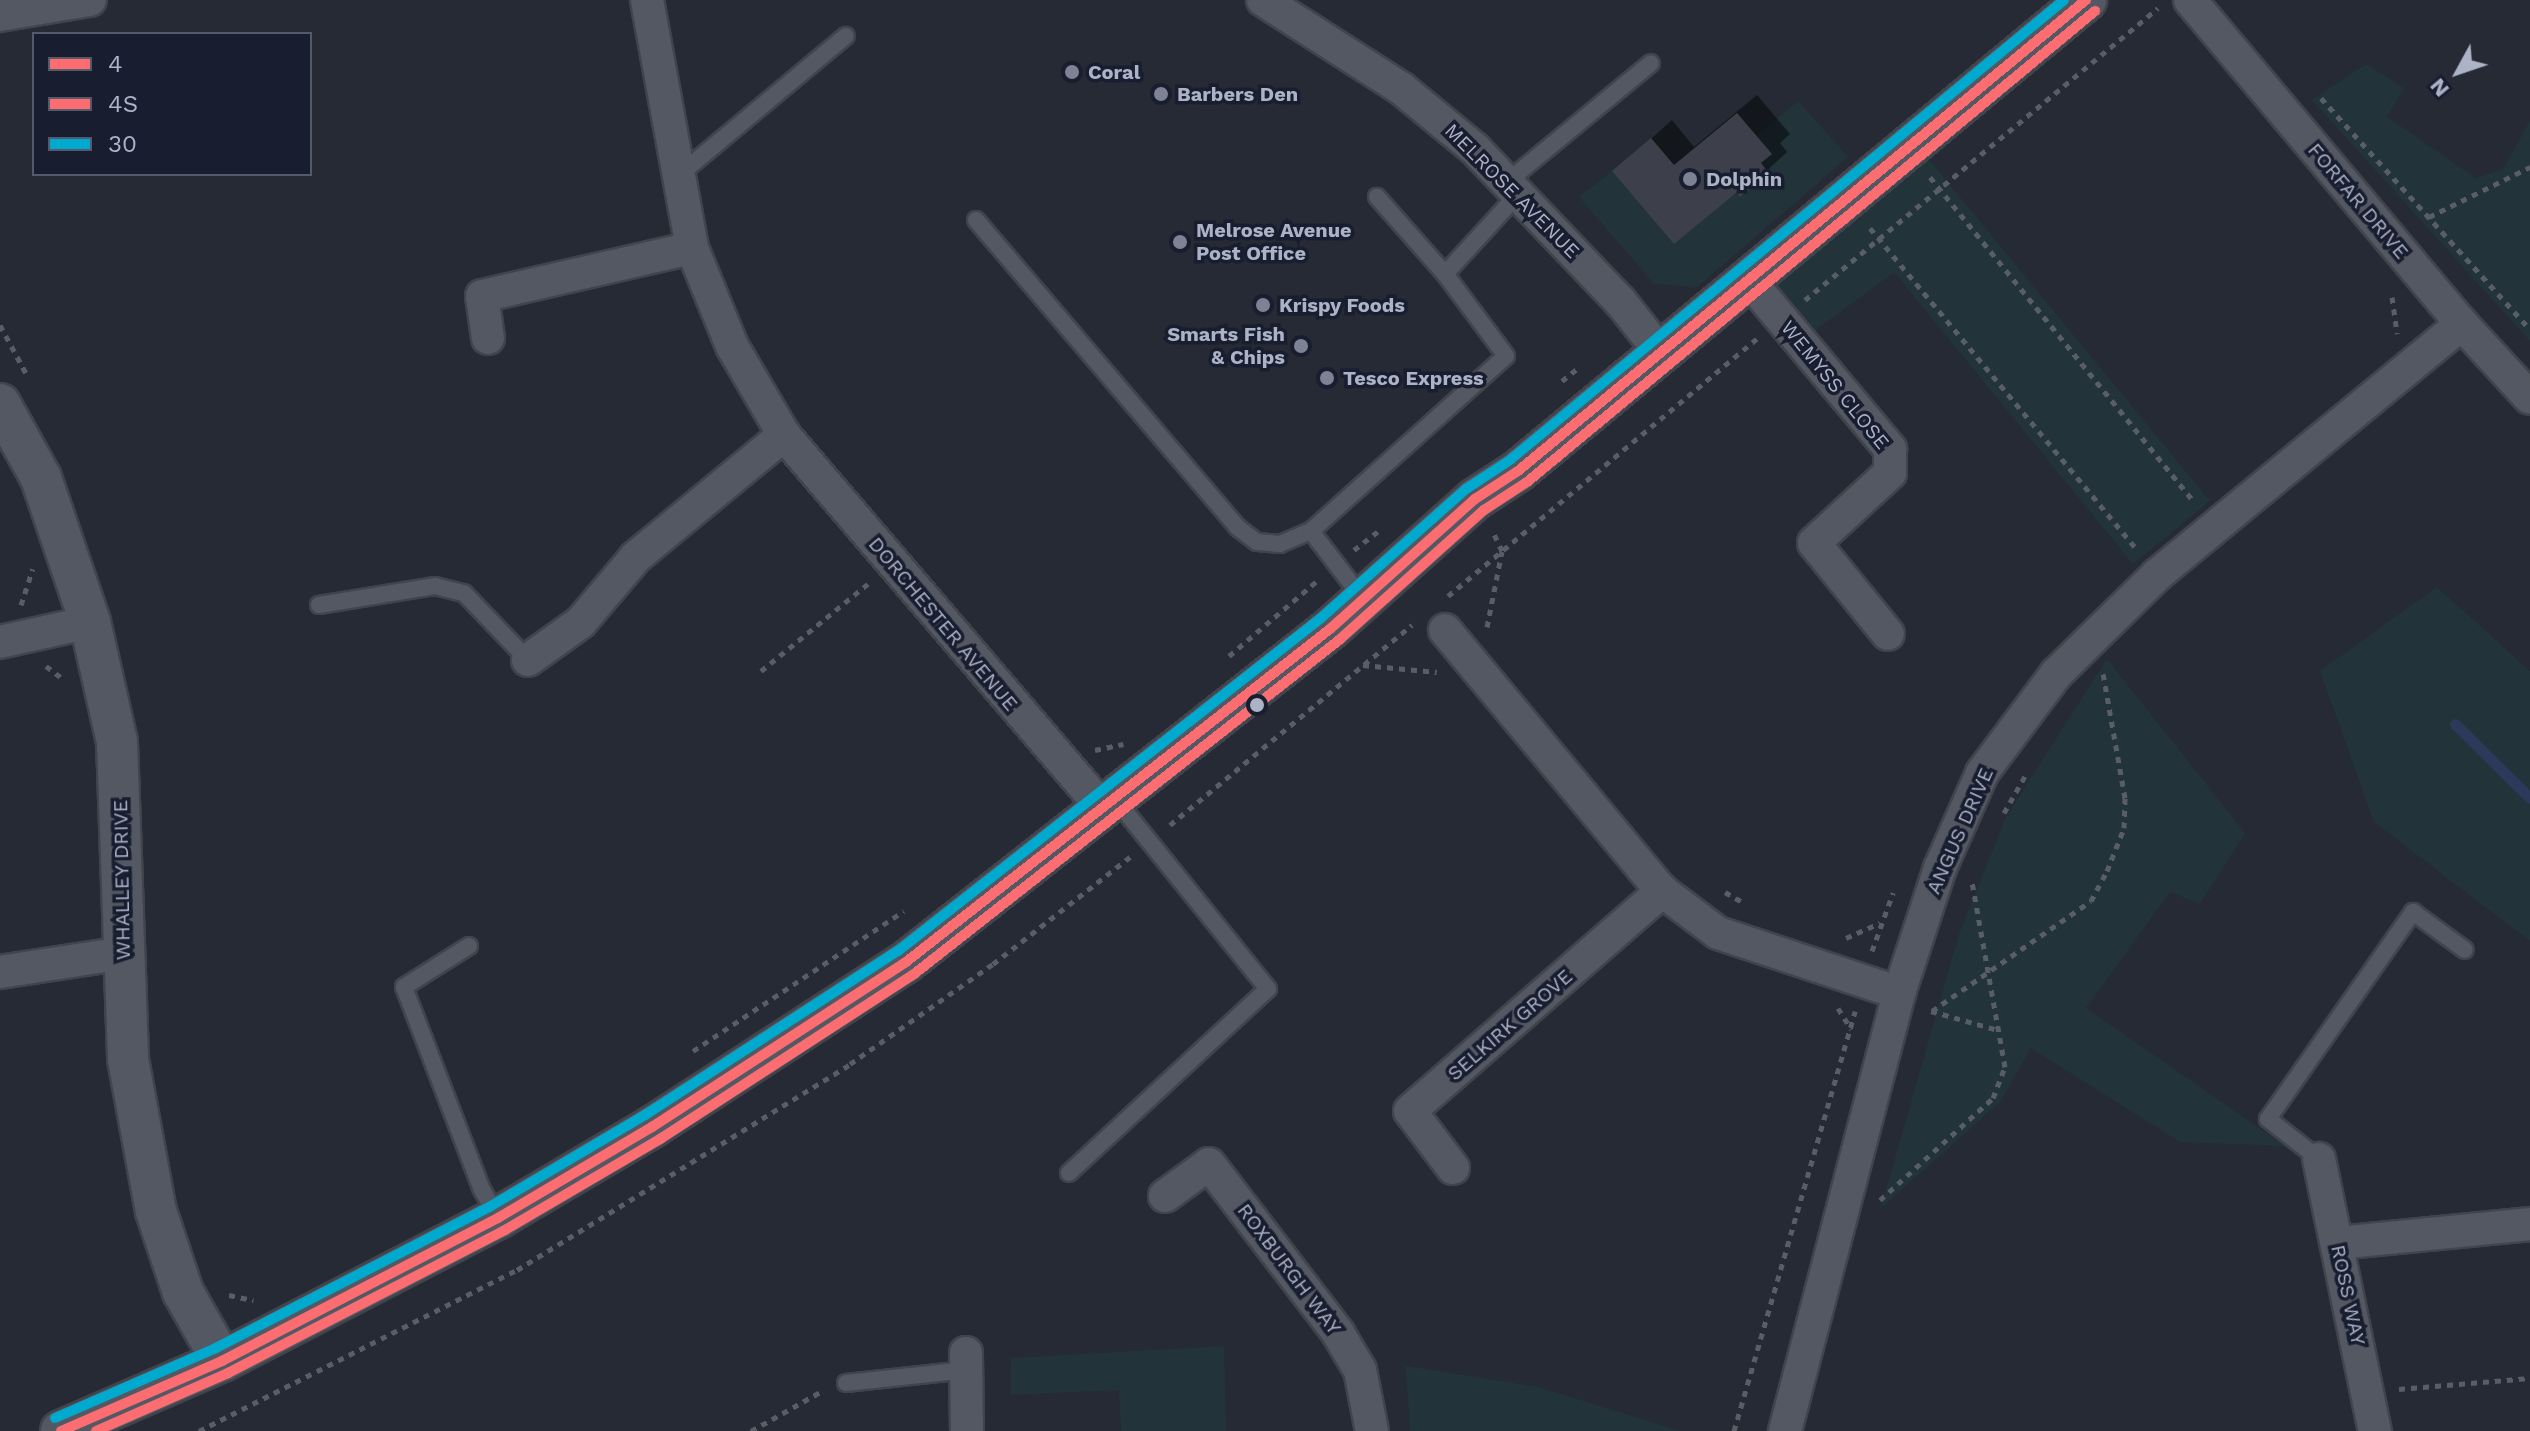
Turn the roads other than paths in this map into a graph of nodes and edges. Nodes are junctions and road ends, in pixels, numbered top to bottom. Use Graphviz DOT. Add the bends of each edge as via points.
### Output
graph roads {
  1 [pos="90,0"];
  2 [pos="647,0"];
  3 [pos="1263,0"];
  4 [pos="2086,0"];
  5 [pos="2190,0"];
  6 [pos="0,15"];
  7 [pos="846,36"];
  8 [pos="1651,63"];
  9 [pos="679,175"];
  10 [pos="1513,187"];
  11 [pos="1377,197"];
  12 [pos="976,220"];
  13 [pos="692,248"];
  14 [pos="1445,274"];
  15 [pos="1748,279"];
  16 [pos="2462,324"];
  17 [pos="488,338"];
  18 [pos="1661,353"];
  19 [pos="18,398"];
  20 [pos="2530,398"];
  21 [pos="784,435"];
  22 [pos="1311,531"];
  23 [pos="1364,600"];
  24 [pos="319,605"];
  25 [pos="90,622"];
  26 [pos="1448,630"];
  27 [pos="1888,634"];
  28 [pos="0,642"];
  29 [pos="528,660"];
  30 [pos="1111,806"];
  31 [pos="1662,891"];
  32 [pos="469,946"];
  33 [pos="2465,950"];
  34 [pos="124,953"];
  35 [pos="0,972"];
  36 [pos="1899,993"];
  37 [pos="2319,1159"];
  38 [pos="1453,1168"];
  39 [pos="1069,1173"];
  40 [pos="1165,1196"];
  41 [pos="498,1218"];
  42 [pos="2530,1224"];
  43 [pos="2337,1243"];
  44 [pos="222,1361"];
  45 [pos="966,1361"];
  46 [pos="846,1383"];
  47 [pos="61,1431"];
  48 [pos="967,1431"];
  49 [pos="1372,1431"];
  50 [pos="1785,1431"];
  51 [pos="2375,1431"];
  1 -- 6 [label="street"];
  2 -- 9 [label="street, DORCHESTER AVENUE"];
  3 -- 10 [label="street, MELROSE AVENUE" via="1402,89"];
  4 -- 15 [label="street"];
  5 -- 16 [label="street, FORFAR DRIVE"];
  7 -- 9 [label="lane"];
  8 -- 10 [label="lane"];
  9 -- 13 [label="street, DORCHESTER AVENUE"];
  10 -- 14 [label="lane"];
  10 -- 18 [label="street, MELROSE AVENUE"];
  11 -- 14 [label="lane"];
  12 -- 22 [label="lane" via="1237,527 1257,542 1280,544"];
  13 -- 17 [label="street" via="482,296"];
  13 -- 21 [label="street, DORCHESTER AVENUE" via="732,346"];
  14 -- 22 [label="lane" via="1506,356"];
  15 -- 18 [label="street"];
  15 -- 27 [label="street, WEMYSS CLOSE" via="1890,449 1890,473 1814,543"];
  16 -- 20 [label="street, FORFAR DRIVE"];
  16 -- 36 [label="street, ANGUS DRIVE" via="2157,575 2056,674 1982,773 1940,868"];
  18 -- 23 [label="street" via="1475,499"];
  19 -- 25 [label="street, WHALLEY DRIVE"];
  21 -- 29 [label="street" via="636,557 581,622"];
  21 -- 30 [label="street, DORCHESTER AVENUE" via="1068,770"];
  22 -- 23 [label="lane"];
  23 -- 30 [label="street"];
  24 -- 29 [label="lane" via="435,586 464,593"];
  25 -- 28 [label="street"];
  25 -- 34 [label="street, WHALLEY DRIVE" via="117,742 125,858"];
  26 -- 31 [label="street"];
  30 -- 39 [label="lane" via="1150,841 1268,989"];
  30 -- 41 [label="street" via="906,962 652,1127"];
  31 -- 36 [label="street" via="1718,933"];
  31 -- 38 [label="street, SELKIRK GROVE" via="1410,1111"];
  32 -- 41 [label="lane" via="404,987 481,1188"];
  33 -- 37 [label="lane" via="2413,912 2268,1119"];
  34 -- 35 [label="street"];
  34 -- 44 [label="street, WHALLEY DRIVE" via="128,1059 156,1211 183,1292"];
  36 -- 50 [label="street, ANGUS DRIVE"];
  37 -- 43 [label="street, ROSS WAY"];
  40 -- 49 [label="street, ROXBURGH WAY" via="1209,1164 1353,1358"];
  41 -- 44 [label="street"];
  42 -- 43 [label="street"];
  43 -- 51 [label="street, ROSS WAY"];
  44 -- 47 [label="street"];
  45 -- 46 [label="lane"];
  45 -- 48 [label="street"];
}
